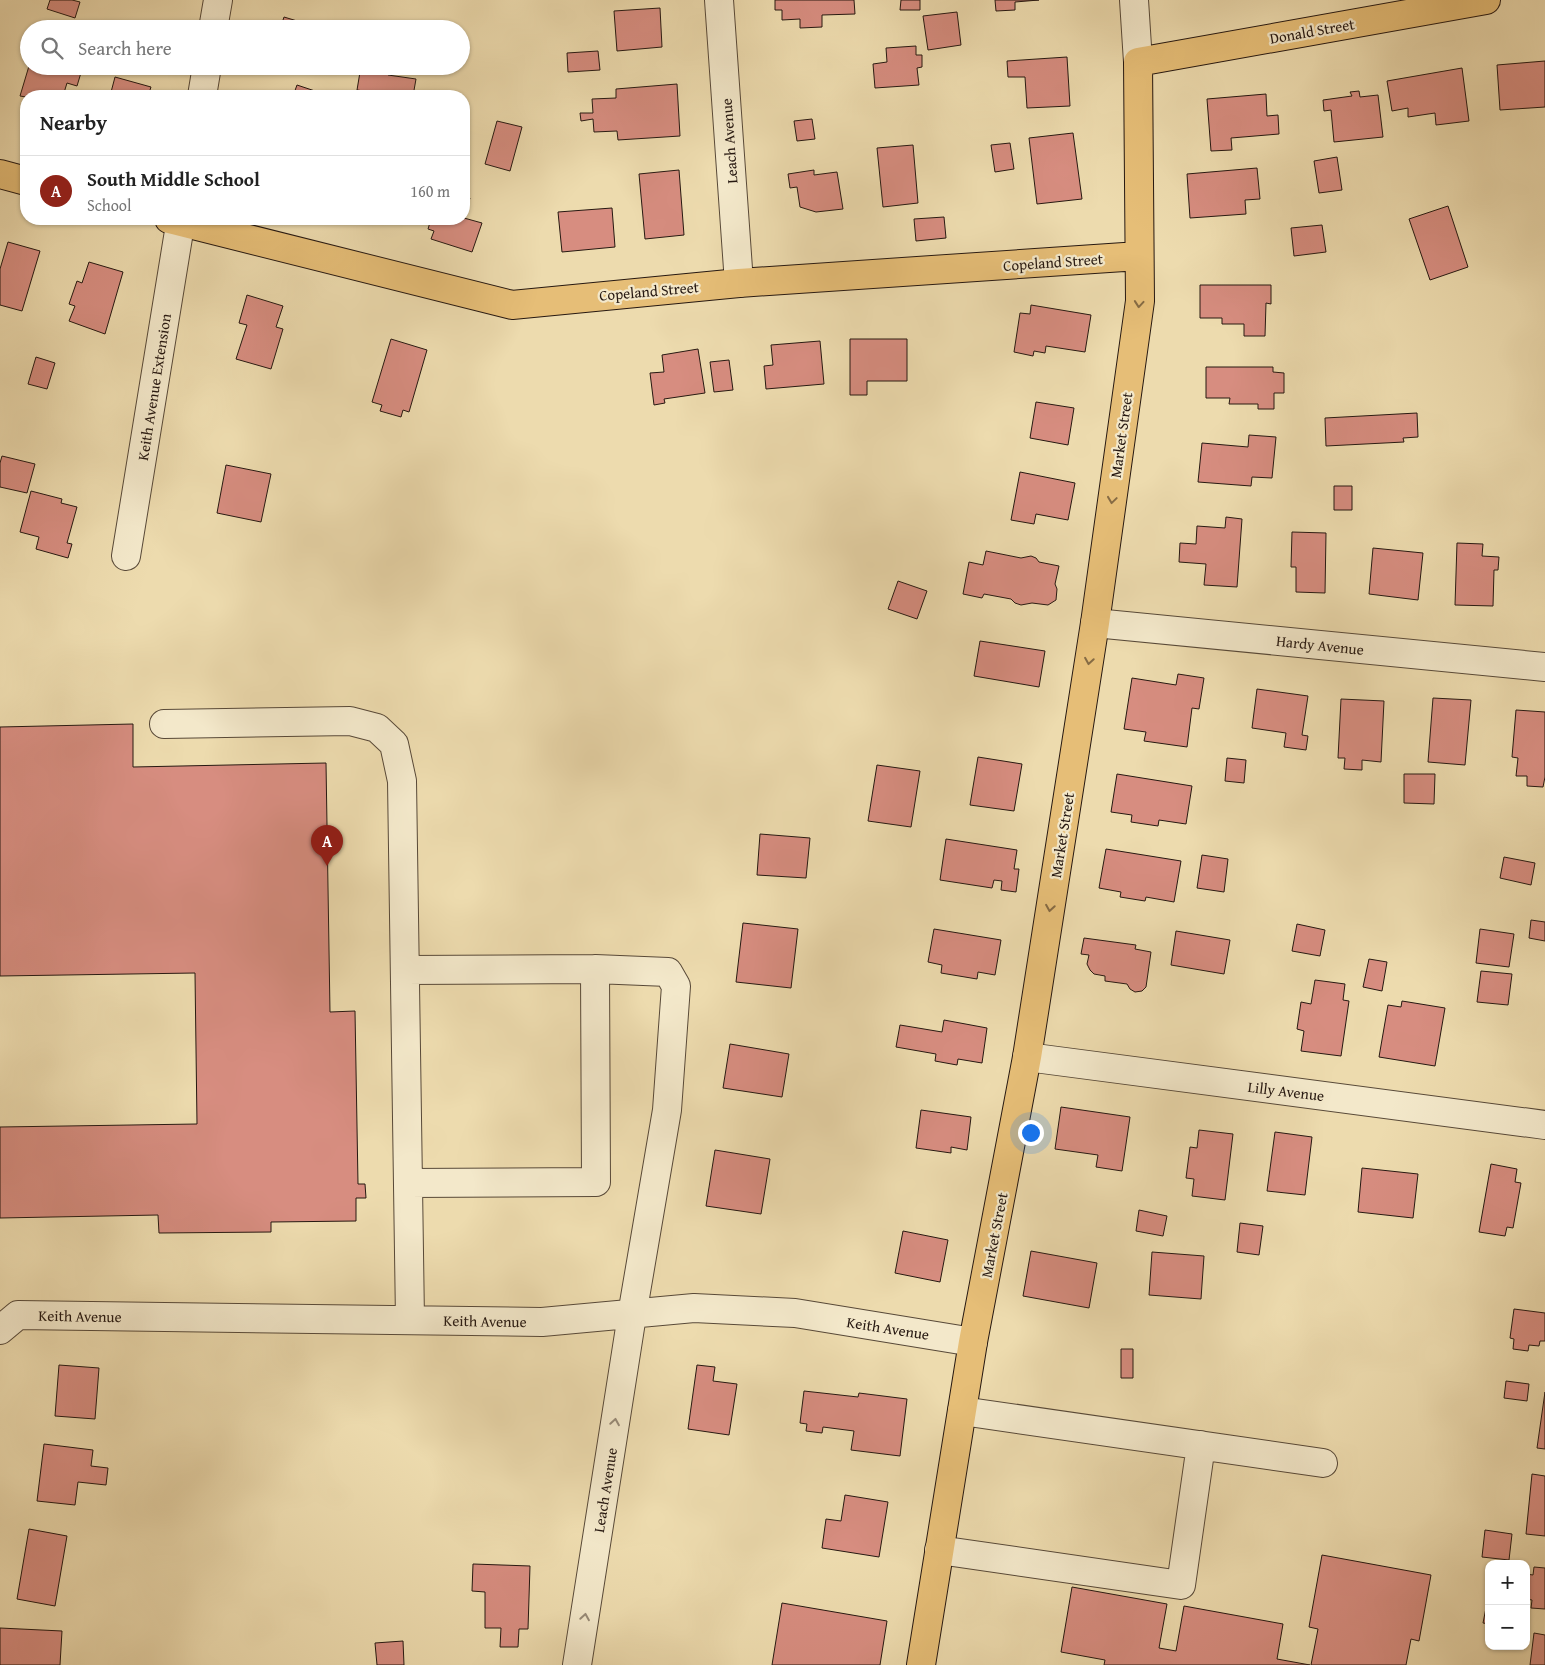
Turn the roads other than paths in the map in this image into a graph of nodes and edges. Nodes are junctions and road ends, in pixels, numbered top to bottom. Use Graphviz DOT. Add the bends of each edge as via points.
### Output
graph roads {
  1 [pos="218,0"];
  2 [pos="719,0"];
  3 [pos="1134,0"];
  4 [pos="1486,0"];
  5 [pos="215,20"];
  6 [pos="1138,62"];
  7 [pos="206,75"];
  8 [pos="203,90"];
  9 [pos="0,174"];
  10 [pos="20,179"];
  11 [pos="176,225"];
  12 [pos="197,225"];
  13 [pos="1139,256"];
  14 [pos="739,283"];
  15 [pos="126,556"];
  16 [pos="1095,623"];
  17 [pos="1545,667"];
  18 [pos="164,724"];
  19 [pos="595,969"];
  20 [pos="405,970"];
  21 [pos="1027,1057"];
  22 [pos="1545,1125"];
  23 [pos="408,1183"];
  24 [pos="632,1315"];
  25 [pos="410,1320"];
  26 [pos="0,1330"];
  27 [pos="974,1342"];
  28 [pos="962,1411"];
  29 [pos="1201,1445"];
  30 [pos="1323,1463"];
  31 [pos="939,1550"];
  32 [pos="578,1665"];
  33 [pos="921,1665"];
  1 -- 5 [label="street"];
  2 -- 14 [label="street, Leach Avenue"];
  3 -- 6 [label="street, Market Street"];
  4 -- 6 [label="main road, Donald Street"];
  6 -- 13 [label="main road, Market Street"];
  7 -- 8 [label="street"];
  9 -- 10 [label="main road"];
  11 -- 15 [label="street, Keith Avenue Extension"];
  12 -- 14 [label="main road, Copeland Street" via="512,305"];
  13 -- 14 [label="main road, Copeland Street"];
  13 -- 16 [label="main road, Market Street, one-way" via="1140,301"];
  16 -- 17 [label="street, Hardy Avenue"];
  16 -- 21 [label="main road, Market Street, one-way"];
  18 -- 20 [label="street" via="350,721 377,728 394,744 402,781"];
  19 -- 20 [label="street"];
  19 -- 23 [label="street" via="596,1182"];
  19 -- 24 [label="street, Leach Avenue" via="668,972 676,986 667,1110"];
  20 -- 23 [label="street"];
  21 -- 22 [label="street, Lilly Avenue"];
  21 -- 27 [label="main road, Market Street"];
  23 -- 25 [label="street"];
  24 -- 25 [label="street, Keith Avenue" via="542,1322"];
  24 -- 27 [label="street, Keith Avenue" via="694,1308 795,1313"];
  32 -- 24 [label="street, Leach Avenue, one-way"];
  25 -- 26 [label="street, Keith Avenue" via="18,1315"];
  27 -- 28 [label="main road, Market Street"];
  28 -- 29 [label="street"];
  28 -- 31 [label="main road, Market Street"];
  29 -- 30 [label="street"];
  29 -- 31 [label="street" via="1181,1585"];
  31 -- 33 [label="main road, Market Street"];
}
